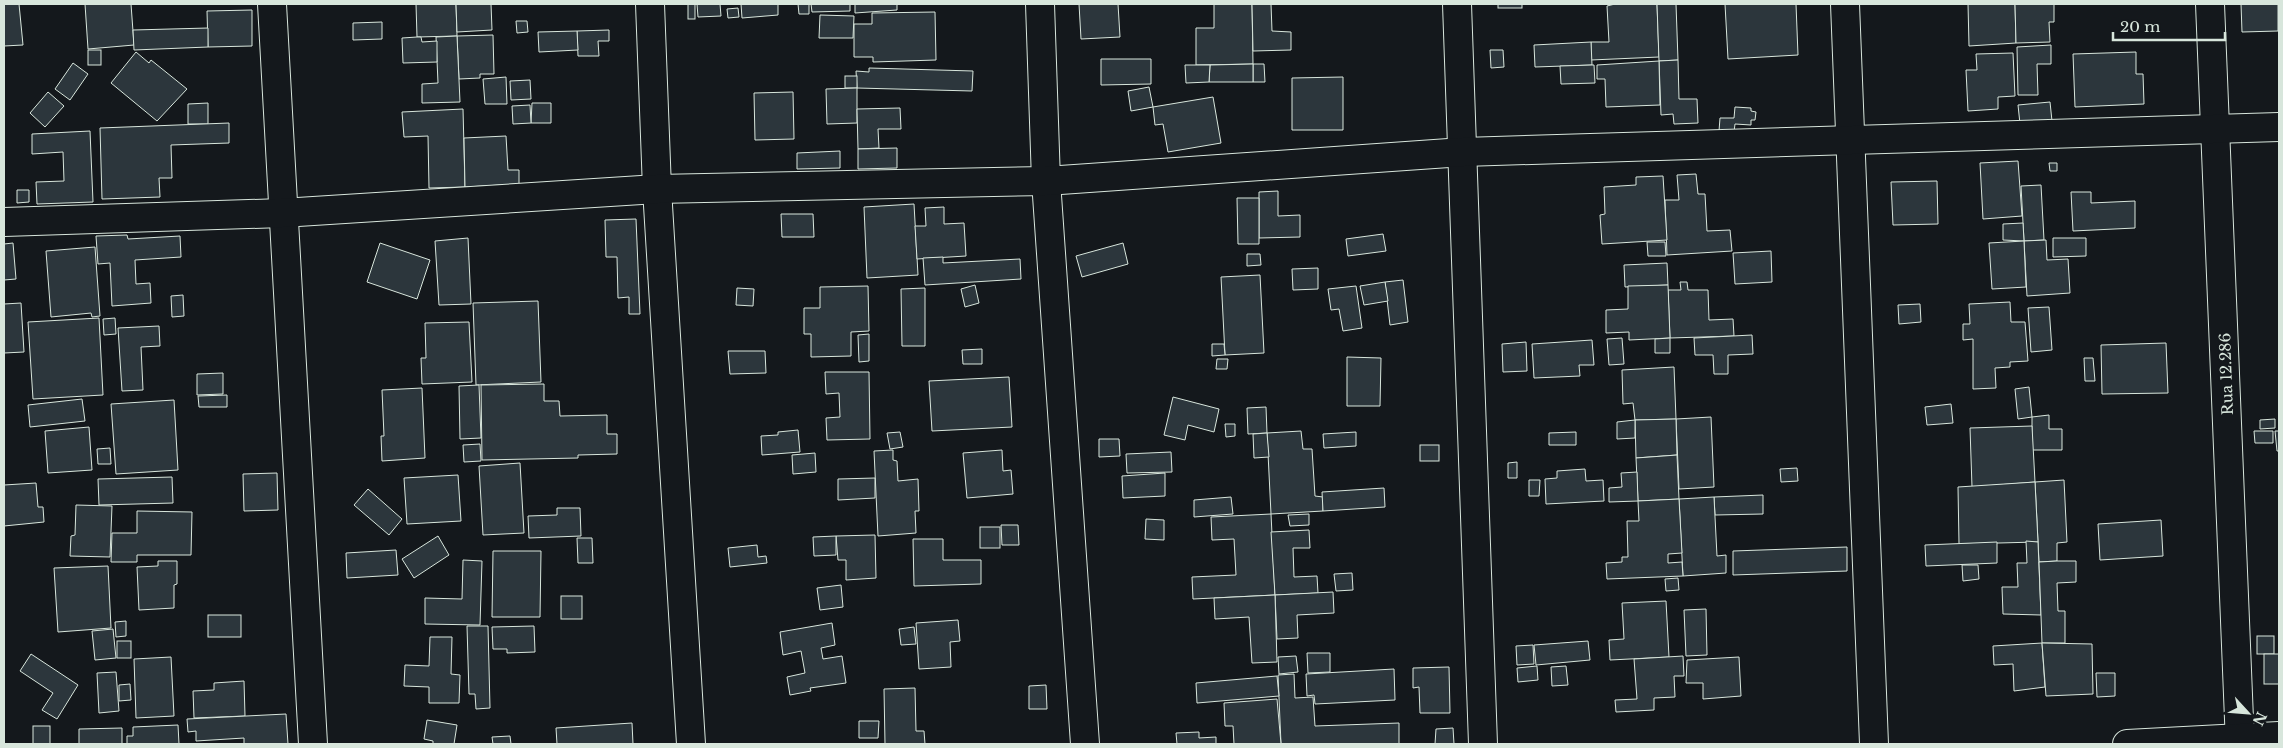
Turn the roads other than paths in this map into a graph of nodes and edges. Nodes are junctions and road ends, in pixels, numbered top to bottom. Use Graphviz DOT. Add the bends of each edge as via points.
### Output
graph roads {
  1 [pos="272,4"];
  2 [pos="650,4"];
  3 [pos="1040,4"];
  4 [pos="1457,4"];
  5 [pos="1845,4"];
  6 [pos="2210,4"];
  7 [pos="2279,127"];
  8 [pos="2216,130"];
  9 [pos="1851,141"];
  10 [pos="1463,152"];
  11 [pos="1046,181"];
  12 [pos="657,189"];
  13 [pos="282,213"];
  14 [pos="4,222"];
  15 [pos="2279,736"];
  16 [pos="2240,741"];
  17 [pos="314,744"];
  18 [pos="691,744"];
  19 [pos="1085,744"];
  20 [pos="1483,744"];
  21 [pos="1874,744"];
  22 [pos="2127,744"];
  1 -- 13 [label="street"];
  2 -- 12 [label="street"];
  3 -- 11 [label="street"];
  4 -- 10 [label="street"];
  5 -- 9 [label="street"];
  6 -- 8 [label="street, Rua 12.286"];
  7 -- 8 [label="street"];
  8 -- 9 [label="street"];
  8 -- 16 [label="street, Rua 12.286"];
  9 -- 10 [label="street"];
  9 -- 21 [label="street"];
  10 -- 11 [label="street"];
  10 -- 20 [label="street"];
  11 -- 12 [label="street"];
  11 -- 19 [label="street"];
  12 -- 13 [label="street"];
  12 -- 18 [label="street"];
  13 -- 14 [label="street"];
  13 -- 17 [label="street"];
  15 -- 16 [label="street"];
  16 -- 22 [label="street"];
}
